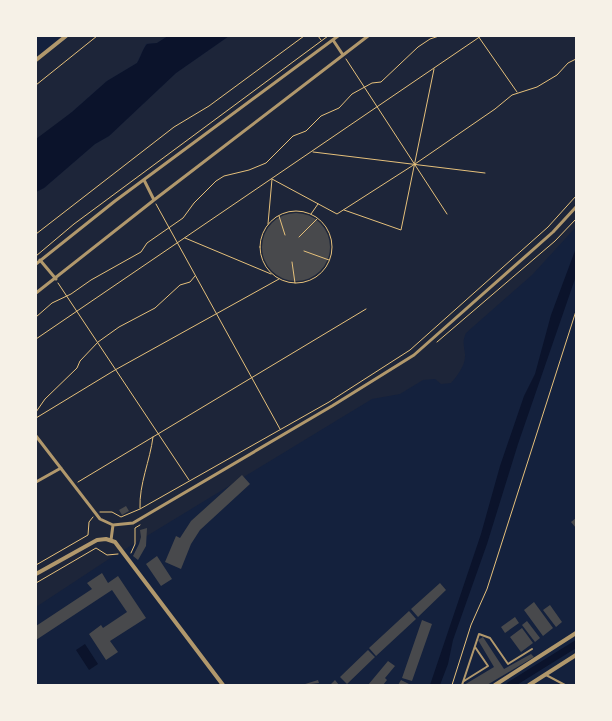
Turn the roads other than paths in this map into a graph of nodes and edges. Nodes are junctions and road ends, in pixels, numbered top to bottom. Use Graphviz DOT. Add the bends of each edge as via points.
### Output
graph roads {
  1 [pos="66,36"];
  2 [pos="338,36"];
  3 [pos="368,36"];
  4 [pos="333,40"];
  5 [pos="343,55"];
  6 [pos="36,60"];
  7 [pos="144,180"];
  8 [pos="154,200"];
  9 [pos="576,207"];
  10 [pos="40,260"];
  11 [pos="36,264"];
  12 [pos="56,279"];
  13 [pos="36,293"];
  14 [pos="36,436"];
  15 [pos="61,468"];
  16 [pos="36,482"];
  17 [pos="113,525"];
  18 [pos="111,540"];
  19 [pos="36,574"];
  20 [pos="576,633"];
  21 [pos="475,647"];
  22 [pos="532,649"];
  23 [pos="576,655"];
  24 [pos="546,675"];
  25 [pos="463,682"];
  26 [pos="223,685"];
  27 [pos="462,685"];
  28 [pos="495,685"];
  29 [pos="530,685"];
  30 [pos="564,685"];
  1 -- 6 [label="street"];
  2 -- 4 [label="street"];
  3 -- 5 [label="street"];
  4 -- 5 [label="street"];
  4 -- 7 [label="street"];
  5 -- 8 [label="street"];
  7 -- 8 [label="street"];
  7 -- 10 [label="street"];
  8 -- 12 [label="street"];
  9 -- 17 [label="street" via="553,232 414,355 133,523"];
  10 -- 11 [label="street"];
  10 -- 12 [label="street"];
  12 -- 13 [label="street"];
  14 -- 15 [label="street"];
  15 -- 16 [label="street"];
  15 -- 17 [label="street" via="100,519"];
  17 -- 18 [label="street"];
  18 -- 19 [label="street" via="97,540"];
  18 -- 26 [label="street" via="124,551"];
  20 -- 28 [label="street"];
  21 -- 22 [label="lane" via="479,634 490,638 508,664"];
  21 -- 25 [label="lane"];
  21 -- 25 [label="lane" via="488,666"];
  23 -- 24 [label="street"];
  24 -- 29 [label="street"];
  24 -- 30 [label="lane"];
  25 -- 27 [label="lane"];
}
